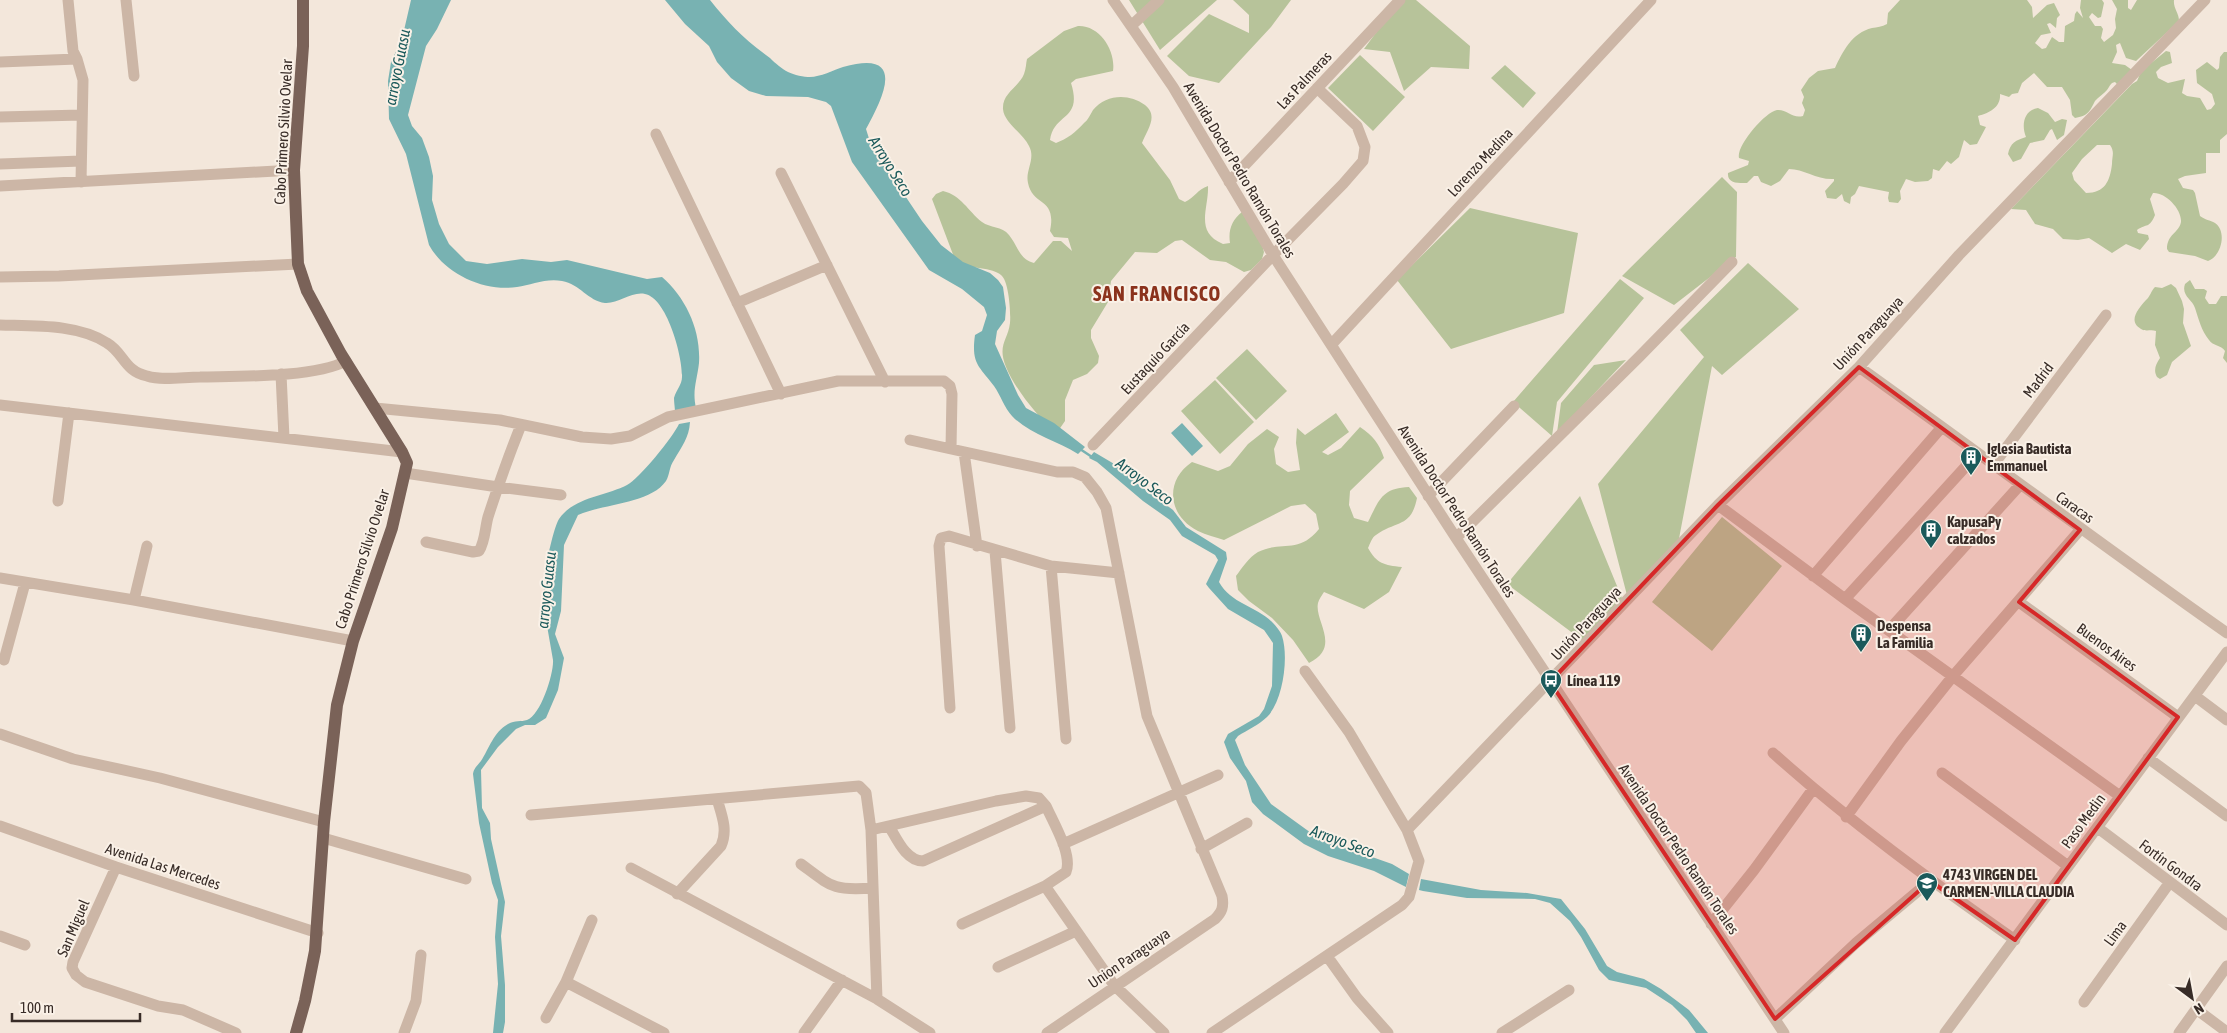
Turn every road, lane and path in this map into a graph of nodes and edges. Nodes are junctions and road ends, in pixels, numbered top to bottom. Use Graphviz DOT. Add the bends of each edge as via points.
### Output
graph roads {
  1 [pos="68,0"];
  2 [pos="126,0"];
  3 [pos="303,0"];
  4 [pos="1113,0"];
  5 [pos="1159,0"];
  6 [pos="1400,0"];
  7 [pos="1651,0"];
  8 [pos="2204,0"];
  9 [pos="1131,26"];
  10 [pos="77,59"];
  11 [pos="0,62"];
  12 [pos="134,76"];
  13 [pos="1317,88"];
  14 [pos="82,115"];
  15 [pos="0,117"];
  16 [pos="656,134"];
  17 [pos="81,161"];
  18 [pos="0,164"];
  19 [pos="294,170"];
  20 [pos="781,174"];
  21 [pos="81,182"];
  22 [pos="1230,182"];
  23 [pos="0,186"];
  24 [pos="1273,255"];
  25 [pos="1732,262"];
  26 [pos="298,264"];
  27 [pos="827,265"];
  28 [pos="0,277"];
  29 [pos="738,303"];
  30 [pos="2106,315"];
  31 [pos="0,325"];
  32 [pos="1331,345"];
  33 [pos="346,361"];
  34 [pos="1858,367"];
  35 [pos="281,374"];
  36 [pos="885,382"];
  37 [pos="781,394"];
  38 [pos="0,405"];
  39 [pos="1514,406"];
  40 [pos="375,408"];
  41 [pos="69,413"];
  42 [pos="521,425"];
  43 [pos="1942,427"];
  44 [pos="284,438"];
  45 [pos="910,440"];
  46 [pos="1093,445"];
  47 [pos="951,448"];
  48 [pos="402,452"];
  49 [pos="964,452"];
  50 [pos="1978,453"];
  51 [pos="1994,464"];
  52 [pos="405,473"];
  53 [pos="2020,485"];
  54 [pos="498,487"];
  55 [pos="561,494"];
  56 [pos="1428,496"];
  57 [pos="58,501"];
  58 [pos="1718,505"];
  59 [pos="2080,530"];
  60 [pos="1456,538"];
  61 [pos="426,542"];
  62 [pos="147,546"];
  63 [pos="977,546"];
  64 [pos="995,551"];
  65 [pos="1051,566"];
  66 [pos="1119,574"];
  67 [pos="1813,576"];
  68 [pos="0,578"];
  69 [pos="25,583"];
  70 [pos="1845,599"];
  71 [pos="134,600"];
  72 [pos="2019,602"];
  73 [pos="1889,630"];
  74 [pos="2227,633"];
  75 [pos="353,641"];
  76 [pos="2227,652"];
  77 [pos="4,660"];
  78 [pos="1305,671"];
  79 [pos="1953,676"];
  80 [pos="1550,682"];
  81 [pos="2195,696"];
  82 [pos="950,708"];
  83 [pos="2178,717"];
  84 [pos="2227,720"];
  85 [pos="1010,728"];
  86 [pos="0,734"];
  87 [pos="1066,739"];
  88 [pos="1773,753"];
  89 [pos="2148,758"];
  90 [pos="1942,773"];
  91 [pos="1218,775"];
  92 [pos="1813,789"];
  93 [pos="1178,794"];
  94 [pos="2120,796"];
  95 [pos="717,800"];
  96 [pos="1046,806"];
  97 [pos="531,815"];
  98 [pos="2227,816"];
  99 [pos="1846,817"];
  100 [pos="324,822"];
  101 [pos="1247,823"];
  102 [pos="0,826"];
  103 [pos="888,826"];
  104 [pos="2098,828"];
  105 [pos="871,830"];
  106 [pos="1407,830"];
  107 [pos="323,838"];
  108 [pos="1063,844"];
  109 [pos="1200,849"];
  110 [pos="801,864"];
  111 [pos="2068,866"];
  112 [pos="116,867"];
  113 [pos="631,868"];
  114 [pos="466,878"];
  115 [pos="1930,881"];
  116 [pos="2170,882"];
  117 [pos="1045,886"];
  118 [pos="873,888"];
  119 [pos="677,894"];
  120 [pos="592,920"];
  121 [pos="962,924"];
  122 [pos="1710,924"];
  123 [pos="2227,925"];
  124 [pos="1076,931"];
  125 [pos="318,933"];
  126 [pos="0,936"];
  127 [pos="2015,940"];
  128 [pos="25,945"];
  129 [pos="421,955"];
  130 [pos="1327,956"];
  131 [pos="2227,966"];
  132 [pos="998,967"];
  133 [pos="842,980"];
  134 [pos="566,982"];
  135 [pos="1114,985"];
  136 [pos="1569,990"];
  137 [pos="877,999"];
  138 [pos="2084,1002"];
  139 [pos="2196,1009"];
  140 [pos="546,1018"];
  141 [pos="1775,1019"];
  142 [pos="2227,1032"];
  143 [pos="236,1033"];
  144 [pos="296,1033"];
  145 [pos="404,1033"];
  146 [pos="664,1033"];
  147 [pos="804,1033"];
  148 [pos="930,1033"];
  149 [pos="1047,1033"];
  150 [pos="1164,1033"];
  151 [pos="1212,1033"];
  152 [pos="1388,1033"];
  153 [pos="1502,1033"];
  154 [pos="1784,1033"];
  155 [pos="1945,1033"];
  156 [pos="2179,1033"];
  1 -- 10 [label="street" via="73,51"];
  2 -- 12 [label="street"];
  3 -- 19 [label="main road, Cabo Primero Silvio Ovelar"];
  4 -- 9 [label="street, Avenida Doctor Pedro Ramón Torales"];
  5 -- 9 [label="street"];
  6 -- 13 [label="street, Las Palmeras"];
  7 -- 32 [label="street, Lorenzo Medina"];
  8 -- 34 [label="street, Unión Paraguaya" via="1959,255"];
  9 -- 22 [label="street, Avenida Doctor Pedro Ramón Torales" via="1173,87"];
  10 -- 11 [label="street"];
  10 -- 14 [label="street" via="84,80"];
  13 -- 22 [label="street, Las Palmeras"];
  13 -- 24 [label="street, Eustaquio García" via="1357,126 1365,147 1363,161"];
  14 -- 15 [label="street"];
  14 -- 17 [label="street"];
  16 -- 29 [label="street"];
  17 -- 18 [label="street"];
  17 -- 21 [label="street"];
  19 -- 21 [label="street"];
  19 -- 26 [label="main road, Cabo Primero Silvio Ovelar"];
  20 -- 27 [label="street"];
  21 -- 23 [label="street"];
  22 -- 24 [label="street, Avenida Doctor Pedro Ramón Torales"];
  24 -- 32 [label="street, Avenida Doctor Pedro Ramón Torales"];
  24 -- 46 [label="street, Eustaquio García"];
  25 -- 60 [label="street"];
  26 -- 28 [label="street"];
  26 -- 33 [label="main road, Cabo Primero Silvio Ovelar" via="307,291"];
  27 -- 29 [label="street"];
  27 -- 36 [label="street"];
  29 -- 37 [label="street"];
  30 -- 51 [label="street, Madrid"];
  31 -- 35 [label="street" via="69,328 104,340 133,371 147,376"];
  32 -- 56 [label="street, Avenida Doctor Pedro Ramón Torales"];
  33 -- 35 [label="street" via="336,366"];
  33 -- 40 [label="main road, Cabo Primero Silvio Ovelar"];
  34 -- 43 [label="street, Caracas"];
  34 -- 58 [label="street, Unión Paraguaya"];
  35 -- 44 [label="street"];
  36 -- 37 [label="street" via="838,382"];
  36 -- 47 [label="street" via="944,381 950,386"];
  37 -- 42 [label="street" via="668,417 630,436 582,438"];
  38 -- 41 [label="street"];
  39 -- 56 [label="street"];
  40 -- 42 [label="street"];
  40 -- 48 [label="main road, Cabo Primero Silvio Ovelar"];
  41 -- 44 [label="street"];
  41 -- 57 [label="street"];
  42 -- 54 [label="street"];
  43 -- 50 [label="street, Caracas"];
  43 -- 67 [label="street"];
  44 -- 48 [label="street"];
  45 -- 47 [label="street"];
  47 -- 49 [label="street"];
  48 -- 52 [label="main road, Cabo Primero Silvio Ovelar" via="407,463"];
  49 -- 63 [label="street"];
  49 -- 66 [label="street" via="1085,476 1106,508"];
  50 -- 51 [label="street, Caracas"];
  50 -- 70 [label="street"];
  51 -- 53 [label="street, Caracas"];
  52 -- 54 [label="street"];
  52 -- 75 [label="main road, Cabo Primero Silvio Ovelar" via="392,528"];
  53 -- 59 [label="street, Caracas"];
  53 -- 73 [label="street"];
  54 -- 55 [label="street"];
  54 -- 61 [label="street" via="478,551"];
  56 -- 60 [label="street, Avenida Doctor Pedro Ramón Torales"];
  58 -- 67 [label="street"];
  58 -- 80 [label="street, Unión Paraguaya"];
  59 -- 72 [label="street"];
  59 -- 74 [label="street, Caracas"];
  60 -- 80 [label="street, Avenida Doctor Pedro Ramón Torales"];
  62 -- 71 [label="street"];
  63 -- 64 [label="street"];
  63 -- 82 [label="street" via="949,536 941,538 939,546"];
  64 -- 65 [label="street"];
  64 -- 85 [label="street"];
  65 -- 66 [label="street"];
  65 -- 87 [label="street"];
  66 -- 93 [label="street" via="1147,716"];
  67 -- 70 [label="street"];
  68 -- 69 [label="street"];
  69 -- 71 [label="street"];
  69 -- 77 [label="street"];
  70 -- 73 [label="street"];
  71 -- 75 [label="street"];
  72 -- 79 [label="street"];
  72 -- 83 [label="street, Buenos Aires"];
  73 -- 79 [label="street"];
  75 -- 100 [label="main road, Cabo Primero Silvio Ovelar" via="337,705"];
  76 -- 81 [label="street, Paso Medin"];
  78 -- 106 [label="street" via="1349,732"];
  79 -- 94 [label="street"];
  79 -- 99 [label="street" via="1901,740"];
  80 -- 106 [label="street, Unión Paraguaya"];
  80 -- 122 [label="street, Avenida Doctor Pedro Ramón Torales"];
  81 -- 83 [label="street, Paso Medin"];
  81 -- 84 [label="street"];
  83 -- 89 [label="street, Paso Medin"];
  86 -- 100 [label="street" via="73,759 160,778"];
  88 -- 92 [label="street"];
  89 -- 94 [label="street, Paso Medin"];
  89 -- 98 [label="street"];
  90 -- 111 [label="street"];
  91 -- 93 [label="street"];
  92 -- 99 [label="street"];
  92 -- 122 [label="street"];
  93 -- 108 [label="street"];
  93 -- 109 [label="street"];
  94 -- 104 [label="street, Paso Medin"];
  95 -- 97 [label="street"];
  95 -- 105 [label="street" via="859,786 866,793"];
  95 -- 119 [label="street" via="725,837 721,846"];
  96 -- 103 [label="street" via="1039,798 1026,796"];
  96 -- 103 [label="street" via="924,861 911,857"];
  96 -- 108 [label="street"];
  99 -- 115 [label="street"];
  100 -- 107 [label="main road, Cabo Primero Silvio Ovelar"];
  101 -- 109 [label="street"];
  102 -- 112 [label="street, Avenida Las Mercedes"];
  103 -- 105 [label="street"];
  104 -- 111 [label="street, Paso Medin"];
  104 -- 116 [label="street, Fortín Gondra"];
  105 -- 118 [label="street"];
  106 -- 130 [label="street" via="1419,861 1409,898"];
  107 -- 114 [label="street"];
  107 -- 125 [label="main road, Cabo Primero Silvio Ovelar"];
  108 -- 117 [label="street" via="1068,861 1066,872"];
  109 -- 135 [label="street, Union Paraguaya" via="1222,896 1224,905 1221,913"];
  110 -- 118 [label="street" via="828,885 845,890"];
  111 -- 127 [label="street, Paso Medin"];
  112 -- 125 [label="street, Avenida Las Mercedes"];
  112 -- 143 [label="street, San Miguel" via="72,968 76,975 85,982 158,1006 183,1010"];
  113 -- 119 [label="street"];
  115 -- 127 [label="street"];
  115 -- 141 [label="street" via="1856,943"];
  116 -- 123 [label="street, Fortín Gondra"];
  116 -- 138 [label="street, Lima"];
  117 -- 121 [label="street"];
  117 -- 124 [label="street"];
  118 -- 137 [label="street"];
  119 -- 133 [label="street"];
  120 -- 134 [label="street"];
  122 -- 141 [label="street, Avenida Doctor Pedro Ramón Torales"];
  124 -- 132 [label="street"];
  124 -- 135 [label="street"];
  125 -- 144 [label="main road, Cabo Primero Silvio Ovelar"];
  126 -- 128 [label="street"];
  127 -- 155 [label="street, Paso Medin"];
  129 -- 145 [label="street" via="416,1001"];
  130 -- 151 [label="street"];
  130 -- 152 [label="street" via="1357,998"];
  131 -- 139 [label="street"];
  133 -- 137 [label="street"];
  133 -- 147 [label="street"];
  134 -- 140 [label="street"];
  134 -- 146 [label="street"];
  135 -- 149 [label="street, Union Paraguaya"];
  135 -- 150 [label="street"];
  136 -- 153 [label="street"];
  137 -- 148 [label="street"];
  139 -- 142 [label="street"];
  139 -- 156 [label="street"];
  141 -- 154 [label="street, Avenida Doctor Pedro Ramón Torales"];
}
